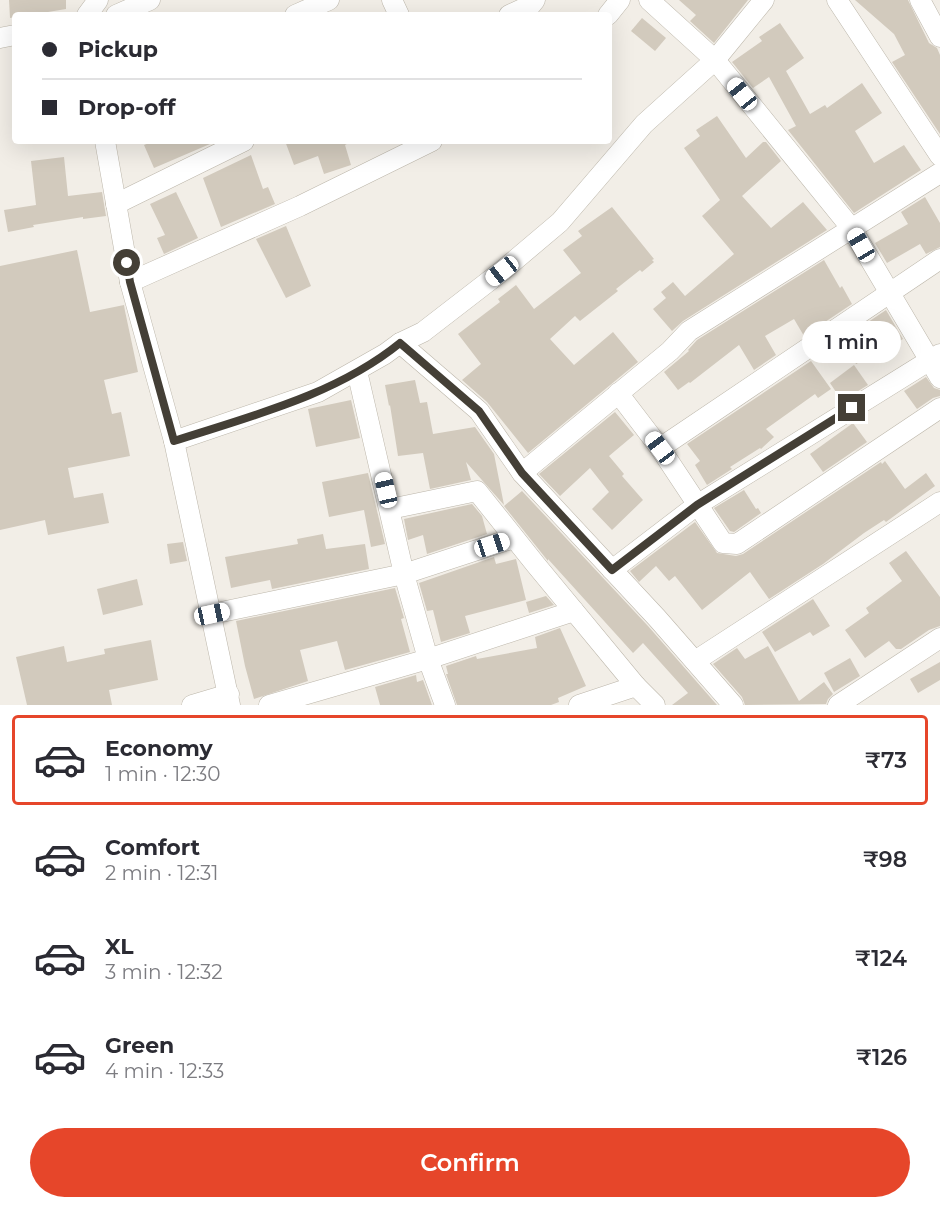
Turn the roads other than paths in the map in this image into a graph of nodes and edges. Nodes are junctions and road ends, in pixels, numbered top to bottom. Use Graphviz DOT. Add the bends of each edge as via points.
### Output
graph roads {
  1 [pos="150,0"];
  2 [pos="329,0"];
  3 [pos="620,0"];
  4 [pos="649,0"];
  5 [pos="764,0"];
  6 [pos="837,0"];
  7 [pos="920,0"];
  8 [pos="532,5"];
  9 [pos="123,12"];
  10 [pos="302,12"];
  11 [pos="516,12"];
  12 [pos="610,12"];
  13 [pos="940,37"];
  14 [pos="715,60"];
  15 [pos="106,144"];
  16 [pos="238,144"];
  17 [pos="426,144"];
  18 [pos="940,156"];
  19 [pos="940,173"];
  20 [pos="116,204"];
  21 [pos="852,229"];
  22 [pos="940,259"];
  23 [pos="130,282"];
  24 [pos="888,293"];
  25 [pos="400,343"];
  26 [pos="935,357"];
  27 [pos="357,371"];
  28 [pos="940,378"];
  29 [pos="618,393"];
  30 [pos="940,408"];
  31 [pos="174,441"];
  32 [pos="660,448"];
  33 [pos="522,473"];
  34 [pos="940,502"];
  35 [pos="697,505"];
  36 [pos="390,509"];
  37 [pos="514,538"];
  38 [pos="612,570"];
  39 [pos="404,574"];
  40 [pos="574,612"];
  41 [pos="212,614"];
  42 [pos="940,638"];
  43 [pos="428,658"];
  44 [pos="695,661"];
  45 [pos="636,686"];
  46 [pos="230,699"];
  47 [pos="192,705"];
  48 [pos="269,705"];
  49 [pos="445,705"];
  50 [pos="579,705"];
  51 [pos="655,705"];
  52 [pos="732,705"];
  53 [pos="838,705"];
  1 -- 9 [label="street"];
  2 -- 10 [label="street"];
  3 -- 12 [label="street"];
  4 -- 14 [label="street"];
  5 -- 14 [label="street"];
  6 -- 18 [label="street"];
  7 -- 13 [label="street"];
  8 -- 11 [label="street"];
  14 -- 21 [label="street"];
  14 -- 25 [label="street" via="644,124 560,222 423,332"];
  15 -- 20 [label="street"];
  16 -- 20 [label="street"];
  17 -- 23 [label="street"];
  19 -- 21 [label="street"];
  20 -- 23 [label="street"];
  21 -- 24 [label="street"];
  21 -- 29 [label="street" via="690,331"];
  22 -- 24 [label="street"];
  23 -- 31 [label="street"];
  24 -- 26 [label="street"];
  24 -- 32 [label="street"];
  25 -- 27 [label="street"];
  25 -- 33 [label="street" via="479,411"];
  26 -- 28 [label="street"];
  26 -- 35 [label="street"];
  27 -- 31 [label="street" via="318,392"];
  27 -- 36 [label="street"];
  29 -- 32 [label="street"];
  29 -- 33 [label="street"];
  30 -- 35 [label="street" via="737,544 723,543"];
  31 -- 41 [label="street"];
  32 -- 35 [label="street"];
  33 -- 38 [label="street"];
  34 -- 44 [label="street"];
  35 -- 38 [label="street"];
  36 -- 37 [label="street" via="477,491"];
  36 -- 39 [label="street"];
  37 -- 39 [label="street"];
  37 -- 40 [label="street"];
  38 -- 44 [label="street"];
  39 -- 41 [label="street"];
  39 -- 43 [label="street"];
  40 -- 43 [label="street"];
  40 -- 45 [label="street"];
  41 -- 46 [label="street"];
  42 -- 53 [label="street"];
  43 -- 48 [label="street"];
  43 -- 49 [label="street"];
  44 -- 52 [label="street"];
  45 -- 50 [label="street"];
  45 -- 51 [label="street"];
  46 -- 47 [label="street"];
}
